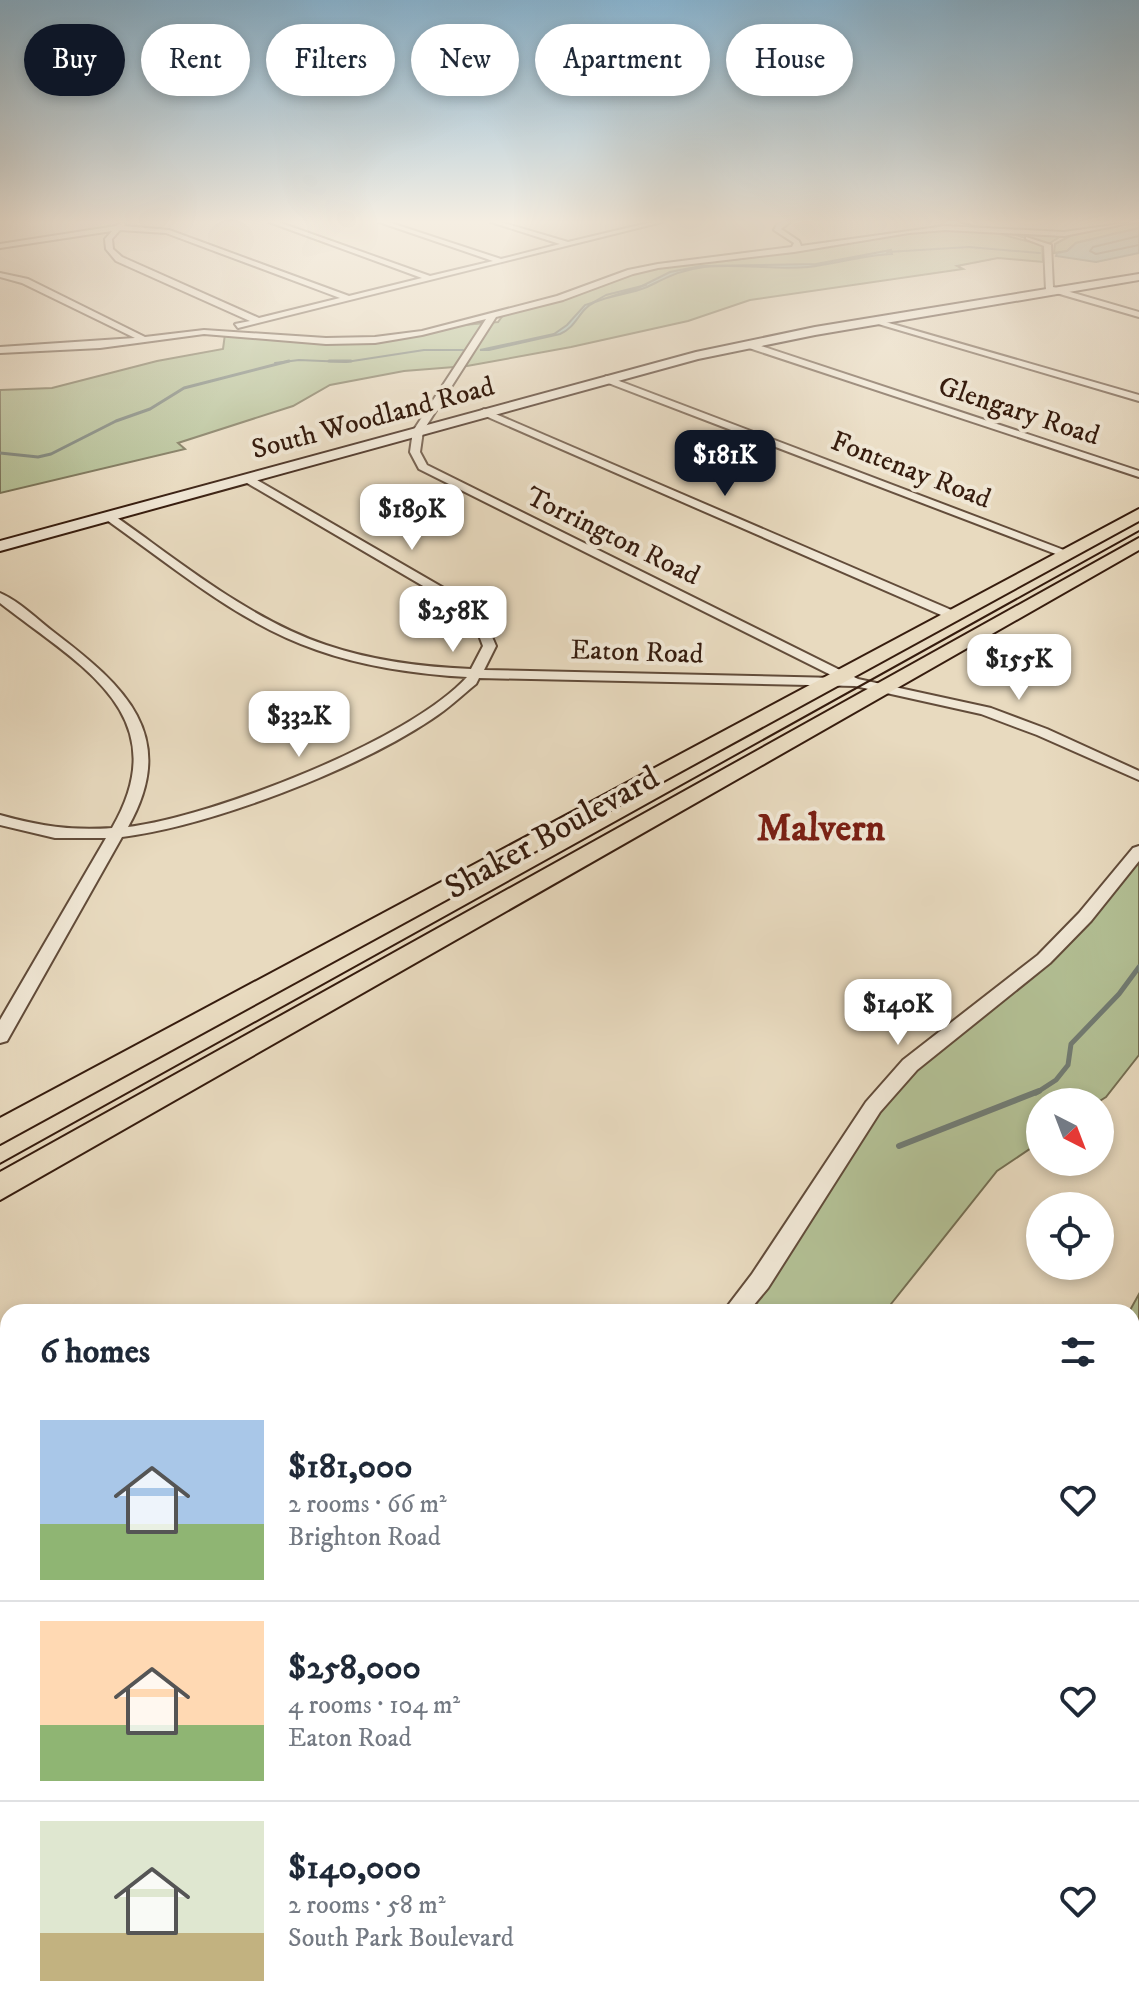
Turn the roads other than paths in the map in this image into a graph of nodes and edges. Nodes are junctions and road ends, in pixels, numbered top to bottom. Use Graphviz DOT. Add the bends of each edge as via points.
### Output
graph roads {
  1 [pos="96,316"];
  2 [pos="246,316"];
  3 [pos="282,316"];
  4 [pos="489,316"];
  5 [pos="492,316"];
  6 [pos="907,316"];
  7 [pos="878,321"];
  8 [pos="259,322"];
  9 [pos="204,332"];
  10 [pos="299,339"];
  11 [pos="145,340"];
  12 [pos="749,345"];
  13 [pos="1,349"];
  14 [pos="606,379"];
  15 [pos="1139,398"];
  16 [pos="484,412"];
  17 [pos="418,431"];
  18 [pos="1139,474"];
  19 [pos="246,478"];
  20 [pos="1139,514"];
  21 [pos="108,516"];
  22 [pos="1139,543"];
  23 [pos="0,546"];
  24 [pos="1065,554"];
  25 [pos="0,597"];
  26 [pos="952,615"];
  27 [pos="479,673"];
  28 [pos="842,680"];
  29 [pos="882,688"];
  30 [pos="1139,776"];
  31 [pos="0,820"];
  32 [pos="117,833"];
  33 [pos="1139,851"];
  34 [pos="0,1036"];
  35 [pos="0,1132"];
  36 [pos="0,1187"];
  37 [pos="741,1304"];
  1 -- 11 [label="street"];
  2 -- 8 [label="street"];
  3 -- 8 [label="street"];
  4 -- 10 [label="street" via="375,340"];
  5 -- 17 [label="street"];
  6 -- 7 [label="street, South Woodland Road"];
  7 -- 12 [label="street, South Woodland Road"];
  7 -- 15 [label="street"];
  8 -- 9 [label="street"];
  8 -- 10 [label="street"];
  9 -- 10 [label="street"];
  9 -- 11 [label="street"];
  11 -- 13 [label="street"];
  12 -- 14 [label="street, South Woodland Road"];
  12 -- 18 [label="street, Glengary Road"];
  14 -- 16 [label="street, South Woodland Road"];
  14 -- 24 [label="street, Fontenay Road"];
  16 -- 17 [label="street, South Woodland Road"];
  16 -- 26 [label="street"];
  17 -- 19 [label="street, South Woodland Road"];
  17 -- 28 [label="street, Torrington Road" via="415,452 434,475"];
  19 -- 21 [label="street, South Woodland Road"];
  19 -- 27 [label="street" via="471,607 489,631"];
  20 -- 24 [label="main road, Shaker Boulevard"];
  21 -- 23 [label="street, South Woodland Road"];
  21 -- 27 [label="street, Eaton Road" via="301,640 373,662"];
  22 -- 29 [label="main road, Shaker Boulevard"];
  24 -- 26 [label="main road, Shaker Boulevard"];
  25 -- 32 [label="street" via="107,684 131,713 140,735 140,764 133,799"];
  26 -- 28 [label="main road, Shaker Boulevard"];
  27 -- 28 [label="street, Eaton Road"];
  27 -- 32 [label="street" via="443,707 330,766 196,817"];
  28 -- 29 [label="street, Eaton Road"];
  28 -- 35 [label="main road, Shaker Boulevard"];
  29 -- 30 [label="street, Eaton Road" via="1014,720"];
  29 -- 36 [label="main road, Shaker Boulevard"];
  31 -- 32 [label="street" via="46,830"];
  32 -- 34 [label="street"];
  33 -- 37 [label="street" via="1044,959 910,1065 873,1107"];
}
